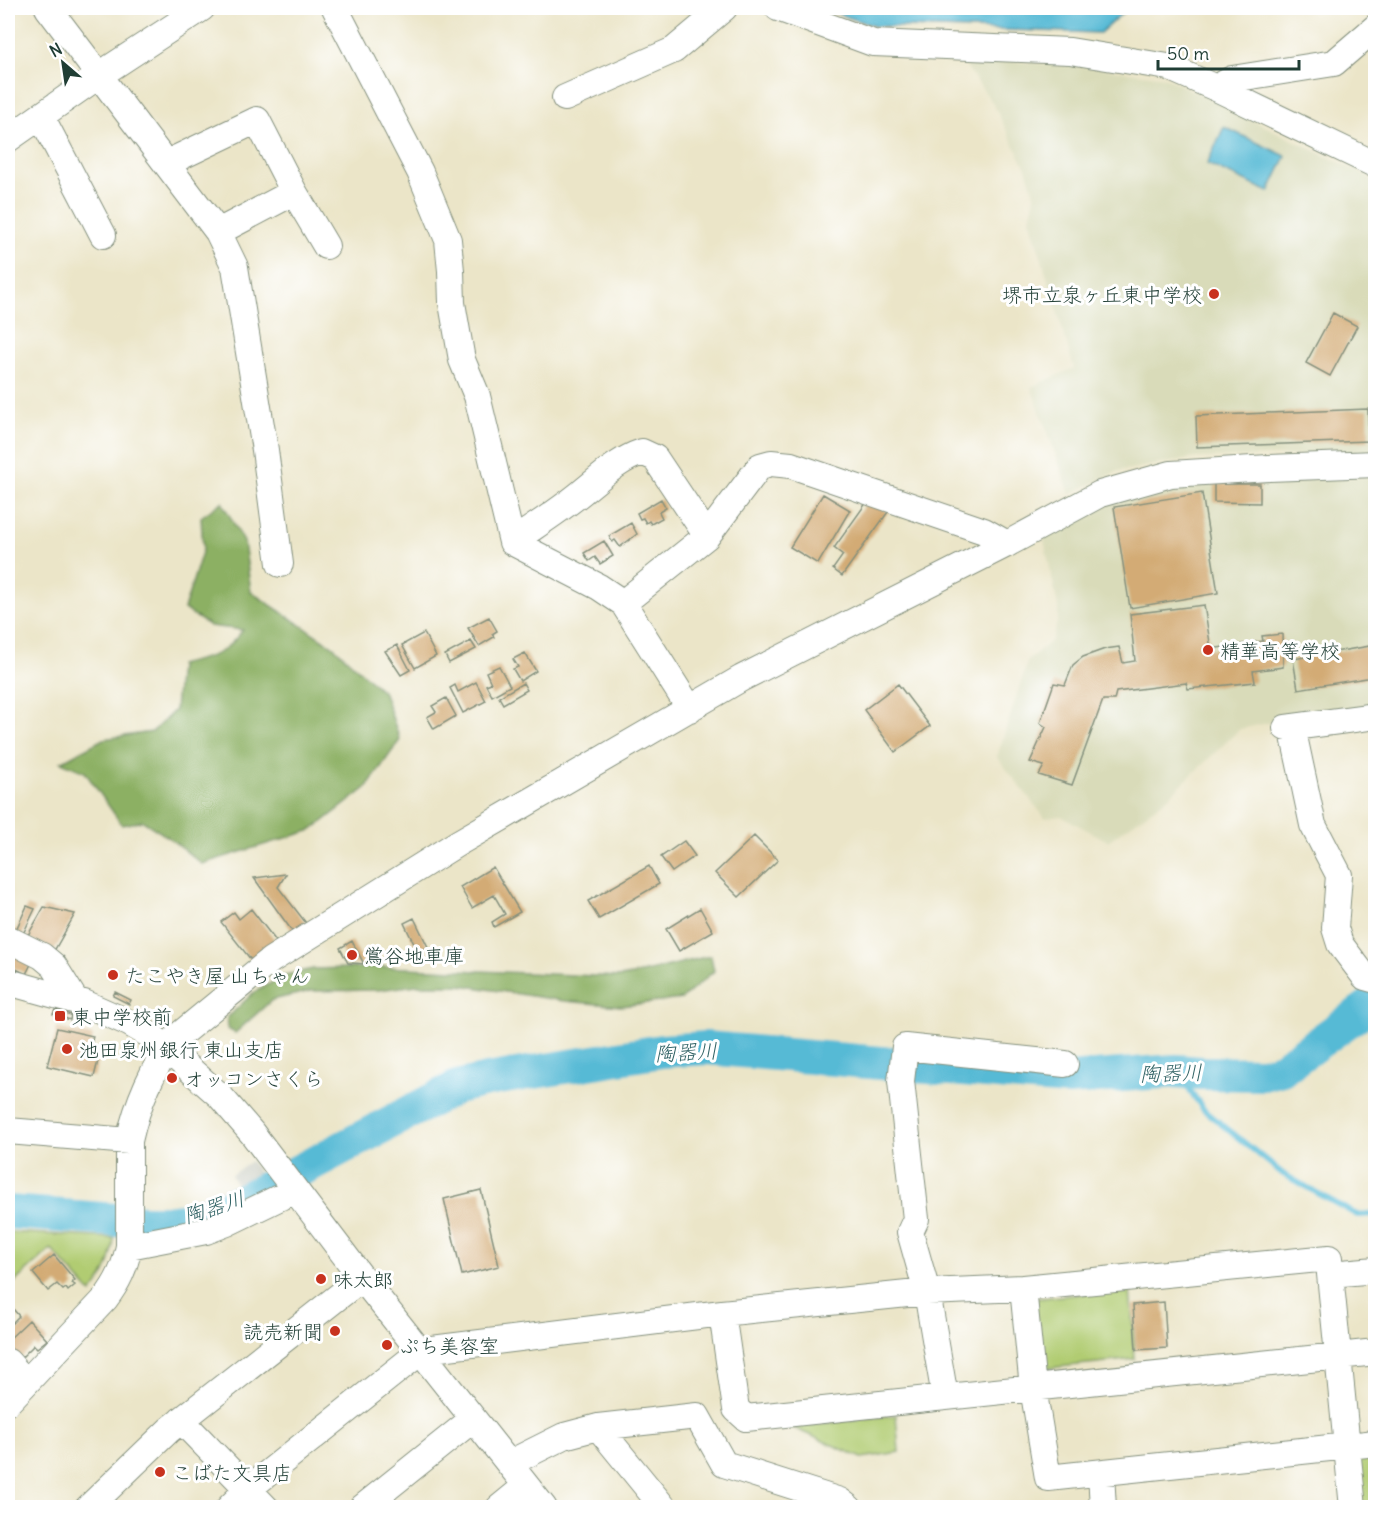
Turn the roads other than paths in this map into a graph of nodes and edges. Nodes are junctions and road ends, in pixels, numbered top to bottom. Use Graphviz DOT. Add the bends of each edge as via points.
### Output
graph roads {
  1 [pos="48,8"];
  2 [pos="202,8"];
  3 [pos="335,8"];
  4 [pos="724,8"];
  5 [pos="778,8"];
  6 [pos="1376,27"];
  7 [pos="98,76"];
  8 [pos="1216,88"];
  9 [pos="565,98"];
  10 [pos="40,116"];
  11 [pos="8,139"];
  12 [pos="167,163"];
  13 [pos="1376,165"];
  14 [pos="294,192"];
  15 [pos="218,232"];
  16 [pos="103,235"];
  17 [pos="326,246"];
  18 [pos="1376,464"];
  19 [pos="707,536"];
  20 [pos="512,542"];
  21 [pos="1007,544"];
  22 [pos="280,564"];
  23 [pos="623,603"];
  24 [pos="690,709"];
  25 [pos="1376,716"];
  26 [pos="8,939"];
  27 [pos="1376,980"];
  28 [pos="8,982"];
  29 [pos="75,1000"];
  30 [pos="166,1049"];
  31 [pos="1065,1064"];
  32 [pos="8,1131"];
  33 [pos="129,1141"];
  34 [pos="288,1180"];
  35 [pos="128,1229"];
  36 [pos="1376,1270"];
  37 [pos="1330,1274"];
  38 [pos="362,1278"];
  39 [pos="1023,1288"];
  40 [pos="927,1292"];
  41 [pos="722,1313"];
  42 [pos="421,1351"];
  43 [pos="1376,1352"];
  44 [pos="1338,1355"];
  45 [pos="8,1362"];
  46 [pos="27,1382"];
  47 [pos="1033,1388"];
  48 [pos="945,1397"];
  49 [pos="8,1402"];
  50 [pos="473,1419"];
  51 [pos="181,1420"];
  52 [pos="598,1427"];
  53 [pos="1376,1443"];
  54 [pos="1348,1446"];
  55 [pos="510,1463"];
  56 [pos="1101,1473"];
  57 [pos="526,1486"];
  58 [pos="248,1489"];
  59 [pos="88,1508"];
  60 [pos="229,1508"];
  61 [pos="266,1508"];
  62 [pos="362,1508"];
  63 [pos="499,1508"];
  64 [pos="544,1508"];
  65 [pos="664,1508"];
  66 [pos="849,1508"];
  67 [pos="1103,1508"];
  68 [pos="1353,1508"];
  1 -- 7 [label="street"];
  2 -- 7 [label="street"];
  3 -- 20 [label="street" via="420,172 448,240 452,303 462,360 477,396"];
  4 -- 9 [label="street" via="674,50"];
  5 -- 8 [label="street" via="873,43 1070,51 1167,68"];
  6 -- 8 [label="street" via="1334,63 1232,79"];
  7 -- 10 [label="street"];
  7 -- 12 [label="street"];
  8 -- 13 [label="street"];
  10 -- 11 [label="street"];
  10 -- 16 [label="street"];
  12 -- 14 [label="street" via="257,120"];
  12 -- 15 [label="street"];
  14 -- 15 [label="street"];
  14 -- 17 [label="street"];
  15 -- 22 [label="street" via="235,267"];
  18 -- 21 [label="street" via="1171,474 1101,494"];
  19 -- 20 [label="street" via="655,458 642,452 629,456"];
  19 -- 21 [label="street" via="760,466 771,463 791,465 984,531"];
  19 -- 23 [label="street"];
  20 -- 23 [label="street"];
  21 -- 24 [label="street" via="742,678"];
  23 -- 24 [label="street"];
  24 -- 30 [label="street" via="458,843 271,960"];
  25 -- 27 [label="street" via="1289,728 1313,825 1339,875 1335,928 1340,944 1365,977"];
  26 -- 29 [label="street" via="54,966"];
  28 -- 29 [label="street"];
  29 -- 30 [label="street" via="129,1023"];
  30 -- 33 [label="street"];
  30 -- 34 [label="street" via="220,1096"];
  31 -- 40 [label="street" via="905,1047 902,1064 916,1219 910,1232"];
  32 -- 33 [label="street"];
  33 -- 35 [label="street"];
  34 -- 35 [label="street" via="226,1223 206,1231"];
  34 -- 38 [label="street"];
  35 -- 46 [label="street" via="126,1260 119,1281"];
  36 -- 37 [label="street"];
  37 -- 39 [label="street" via="1329,1258"];
  37 -- 44 [label="street"];
  38 -- 42 [label="street"];
  38 -- 51 [label="street"];
  39 -- 40 [label="street"];
  39 -- 47 [label="street"];
  40 -- 41 [label="street"];
  40 -- 48 [label="street"];
  41 -- 42 [label="street"];
  41 -- 48 [label="street" via="736,1408 746,1418"];
  42 -- 50 [label="street"];
  42 -- 58 [label="street"];
  43 -- 44 [label="street"];
  44 -- 47 [label="street"];
  44 -- 54 [label="street"];
  45 -- 46 [label="street"];
  46 -- 49 [label="street"];
  47 -- 48 [label="street"];
  47 -- 56 [label="street" via="1048,1478"];
  50 -- 55 [label="street"];
  50 -- 62 [label="street"];
  51 -- 58 [label="street"];
  51 -- 59 [label="street"];
  52 -- 55 [label="street" via="564,1436"];
  52 -- 65 [label="street"];
  52 -- 66 [label="street" via="697,1416 724,1464 840,1501"];
  53 -- 54 [label="street"];
  54 -- 56 [label="street"];
  54 -- 68 [label="street"];
  55 -- 57 [label="street"];
  56 -- 67 [label="street"];
  57 -- 63 [label="street"];
  57 -- 64 [label="street"];
  58 -- 60 [label="street"];
  58 -- 61 [label="street"];
}
